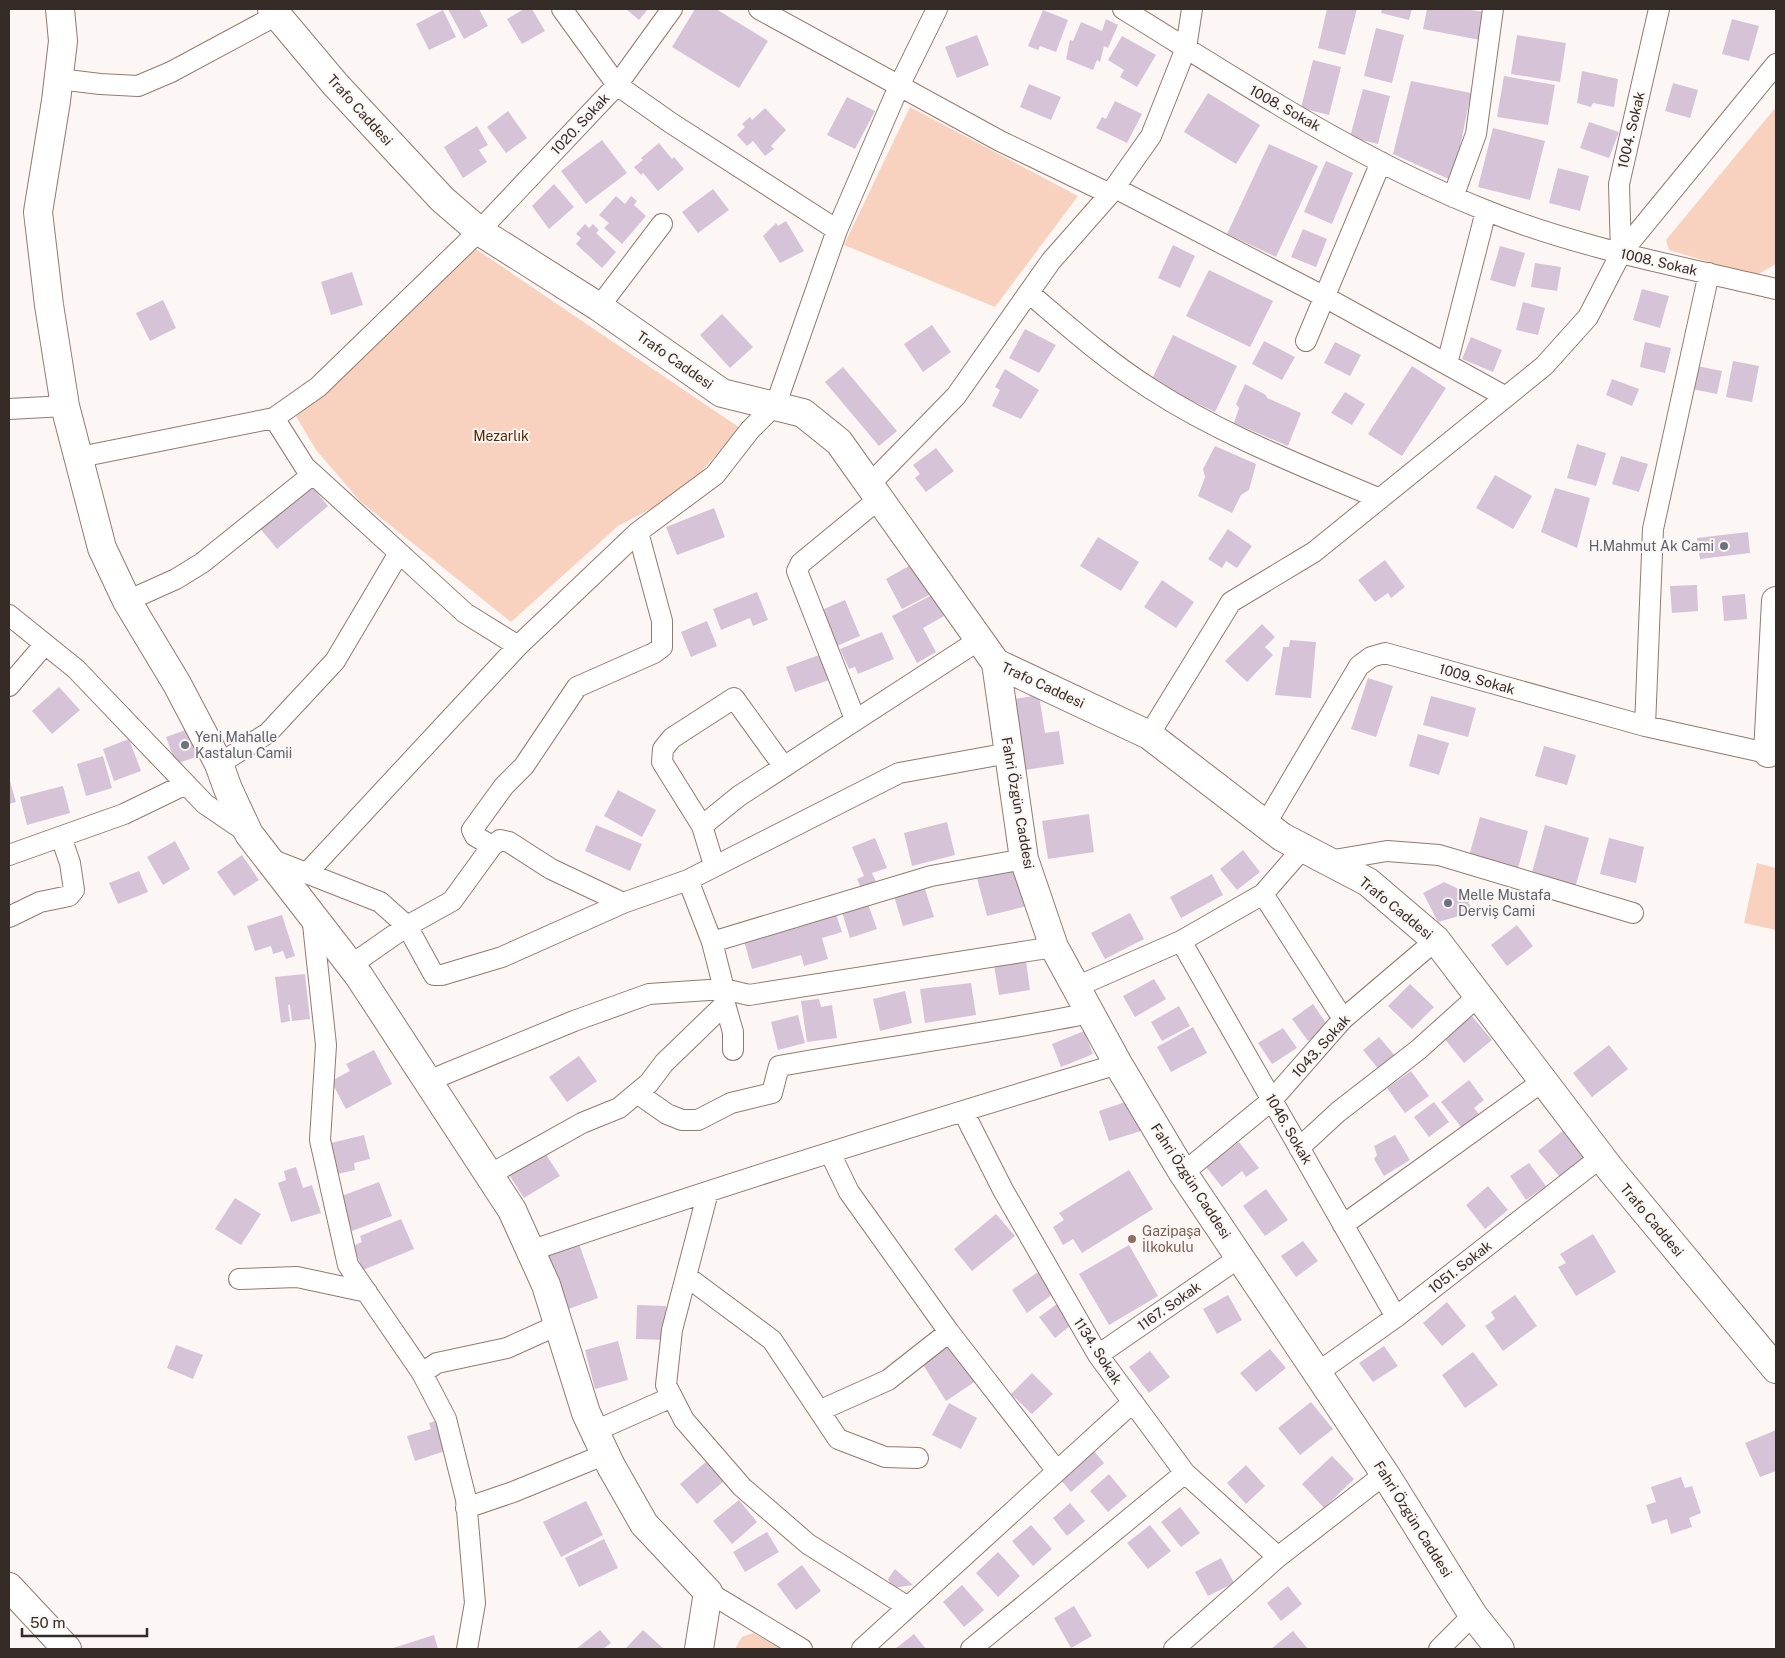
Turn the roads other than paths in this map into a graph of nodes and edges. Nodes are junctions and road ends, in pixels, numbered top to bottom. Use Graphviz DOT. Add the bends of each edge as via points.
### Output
graph roads {
  1 [pos="60,9"];
  2 [pos="562,9"];
  3 [pos="672,9"];
  4 [pos="759,9"];
  5 [pos="936,9"];
  6 [pos="1123,9"];
  7 [pos="1192,9"];
  8 [pos="1493,9"];
  9 [pos="1658,9"];
  10 [pos="274,12"];
  11 [pos="1186,48"];
  12 [pos="1776,64"];
  13 [pos="59,79"];
  14 [pos="617,85"];
  15 [pos="899,86"];
  16 [pos="1381,162"];
  17 [pos="1113,191"];
  18 [pos="1453,197"];
  19 [pos="1486,211"];
  20 [pos="662,224"];
  21 [pos="837,230"];
  22 [pos="479,231"];
  23 [pos="1621,253"];
  24 [pos="1709,274"];
  25 [pos="1776,289"];
  26 [pos="1029,293"];
  27 [pos="1323,296"];
  28 [pos="599,307"];
  29 [pos="1306,341"];
  30 [pos="1447,364"];
  31 [pos="1506,397"];
  32 [pos="776,404"];
  33 [pos="65,406"];
  34 [pos="9,409"];
  35 [pos="274,418"];
  36 [pos="80,457"];
  37 [pos="313,474"];
  38 [pos="875,491"];
  39 [pos="1380,499"];
  40 [pos="638,532"];
  41 [pos="400,553"];
  42 [pos="1776,600"];
  43 [pos="127,601"];
  44 [pos="9,615"];
  45 [pos="979,640"];
  46 [pos="46,644"];
  47 [pos="518,646"];
  48 [pos="996,664"];
  49 [pos="9,686"];
  50 [pos="855,719"];
  51 [pos="1645,726"];
  52 [pos="1149,734"];
  53 [pos="1009,753"];
  54 [pos="1772,754"];
  55 [pos="219,764"];
  56 [pos="784,767"];
  57 [pos="186,784"];
  58 [pos="1265,824"];
  59 [pos="702,826"];
  60 [pos="249,834"];
  61 [pos="61,837"];
  62 [pos="492,846"];
  63 [pos="1303,848"];
  64 [pos="9,855"];
  65 [pos="268,858"];
  66 [pos="1024,858"];
  67 [pos="1328,861"];
  68 [pos="714,865"];
  69 [pos="307,874"];
  70 [pos="688,880"];
  71 [pos="1263,894"];
  72 [pos="622,903"];
  73 [pos="1634,913"];
  74 [pos="312,914"];
  75 [pos="9,917"];
  76 [pos="407,926"];
  77 [pos="1436,940"];
  78 [pos="1181,941"];
  79 [pos="712,942"];
  80 [pos="1054,946"];
  81 [pos="351,965"];
  82 [pos="1076,987"];
  83 [pos="725,996"];
  84 [pos="1478,996"];
  85 [pos="1090,1013"];
  86 [pos="1343,1020"];
  87 [pos="733,1050"];
  88 [pos="1118,1064"];
  89 [pos="428,1081"];
  90 [pos="1543,1081"];
  91 [pos="637,1093"];
  92 [pos="1272,1100"];
  93 [pos="964,1111"];
  94 [pos="1299,1148"];
  95 [pos="830,1153"];
  96 [pos="1601,1157"];
  97 [pos="1184,1173"];
  98 [pos="490,1175"];
  99 [pos="708,1192"];
  100 [pos="1344,1225"];
  101 [pos="530,1251"];
  102 [pos="1240,1257"];
  103 [pos="686,1276"];
  104 [pos="238,1279"];
  105 [pos="366,1292"];
  106 [pos="1396,1317"];
  107 [pos="558,1324"];
  108 [pos="950,1332"];
  109 [pos="1098,1355"];
  110 [pos="1776,1369"];
  111 [pos="422,1373"];
  112 [pos="1317,1373"];
  113 [pos="672,1397"];
  114 [pos="1132,1402"];
  115 [pos="821,1410"];
  116 [pos="600,1442"];
  117 [pos="918,1458"];
  118 [pos="1057,1471"];
  119 [pos="1184,1473"];
  120 [pos="1385,1474"];
  121 [pos="466,1508"];
  122 [pos="1278,1557"];
  123 [pos="9,1587"];
  124 [pos="708,1592"];
  125 [pos="908,1607"];
  126 [pos="1474,1615"];
  127 [pos="67,1649"];
  128 [pos="468,1649"];
  129 [pos="698,1649"];
  130 [pos="802,1649"];
  131 [pos="862,1649"];
  132 [pos="971,1649"];
  133 [pos="1174,1649"];
  134 [pos="1439,1649"];
  135 [pos="1500,1649"];
  1 -- 13 [label="street" via="64,41"];
  2 -- 14 [label="street"];
  3 -- 14 [label="street, 1020. Sokak"];
  4 -- 15 [label="street"];
  5 -- 15 [label="street"];
  6 -- 11 [label="street, 1008. Sokak"];
  7 -- 11 [label="street"];
  8 -- 18 [label="street" via="1476,134"];
  9 -- 23 [label="street, 1004. Sokak" via="1619,184"];
  10 -- 13 [label="street" via="171,72 138,86"];
  10 -- 22 [label="street, Trafo Caddesi" via="335,84 442,199"];
  11 -- 16 [label="street, 1008. Sokak" via="1241,84"];
  11 -- 17 [label="street" via="1151,136"];
  12 -- 23 [label="street"];
  13 -- 33 [label="street" via="38,212"];
  14 -- 21 [label="street"];
  14 -- 22 [label="street, 1020. Sokak"];
  15 -- 17 [label="street" via="1000,141"];
  15 -- 21 [label="street"];
  16 -- 18 [label="street, 1008. Sokak"];
  16 -- 27 [label="street"];
  17 -- 26 [label="street" via="1051,261"];
  17 -- 27 [label="street"];
  18 -- 19 [label="street, 1008. Sokak"];
  19 -- 23 [label="street, 1008. Sokak"];
  19 -- 30 [label="street"];
  20 -- 28 [label="street"];
  21 -- 32 [label="street"];
  22 -- 28 [label="street, Trafo Caddesi"];
  22 -- 35 [label="street, 1020. Sokak" via="318,388"];
  23 -- 24 [label="street, 1008. Sokak"];
  23 -- 31 [label="street" via="1588,317 1544,366"];
  24 -- 25 [label="street, 1008. Sokak"];
  24 -- 51 [label="street" via="1653,529"];
  26 -- 38 [label="street" via="956,396"];
  26 -- 39 [label="street" via="1108,360 1152,390 1224,431"];
  27 -- 29 [label="street"];
  27 -- 30 [label="street"];
  28 -- 32 [label="street, Trafo Caddesi" via="722,393"];
  30 -- 31 [label="street"];
  31 -- 39 [label="street"];
  32 -- 38 [label="street, Trafo Caddesi" via="803,413 839,442"];
  32 -- 40 [label="street" via="750,430 715,475"];
  33 -- 34 [label="street"];
  33 -- 36 [label="street"];
  35 -- 36 [label="street"];
  35 -- 37 [label="street"];
  36 -- 43 [label="street" via="102,548"];
  37 -- 41 [label="street"];
  37 -- 43 [label="street" via="202,563 176,579"];
  38 -- 45 [label="street, Trafo Caddesi"];
  38 -- 50 [label="street" via="801,563 797,571"];
  39 -- 52 [label="street" via="1314,552 1231,602"];
  40 -- 47 [label="street"];
  40 -- 62 [label="street" via="662,621 662,647 577,687 524,766 504,786 472,830 474,836"];
  41 -- 47 [label="street" via="465,613"];
  41 -- 55 [label="street" via="335,661 268,733"];
  42 -- 54 [label="street"];
  43 -- 55 [label="street" via="177,684"];
  44 -- 46 [label="street"];
  45 -- 48 [label="street, Trafo Caddesi"];
  45 -- 50 [label="street"];
  46 -- 49 [label="street"];
  46 -- 57 [label="street" via="76,669"];
  47 -- 69 [label="street"];
  48 -- 52 [label="street, Trafo Caddesi"];
  48 -- 53 [label="street, Fahri Özgün Caddesi"];
  50 -- 56 [label="street"];
  51 -- 54 [label="street, 1009. Sokak"];
  51 -- 58 [label="street, 1009. Sokak" via="1385,653 1371,657 1359,666"];
  52 -- 58 [label="street, Trafo Caddesi"];
  53 -- 66 [label="street, Fahri Özgün Caddesi"];
  53 -- 68 [label="street" via="899,773"];
  55 -- 60 [label="street"];
  56 -- 59 [label="street" via="738,796"];
  56 -- 59 [label="street" via="734,698 672,738 664,749 662,762"];
  57 -- 60 [label="street" via="205,804"];
  57 -- 61 [label="street" via="124,814"];
  58 -- 63 [label="street, Trafo Caddesi"];
  59 -- 68 [label="street"];
  60 -- 65 [label="street"];
  61 -- 64 [label="street"];
  61 -- 75 [label="street" via="70,863 74,890 69,896 40,902"];
  62 -- 72 [label="street" via="500,840 509,842 551,869"];
  62 -- 76 [label="street" via="452,901"];
  63 -- 67 [label="street, Trafo Caddesi"];
  63 -- 71 [label="street"];
  65 -- 69 [label="street"];
  65 -- 74 [label="street"];
  66 -- 79 [label="street" via="931,876"];
  66 -- 80 [label="street, Fahri Özgün Caddesi"];
  67 -- 73 [label="street" via="1387,851 1439,855"];
  67 -- 77 [label="street, Trafo Caddesi" via="1368,882"];
  68 -- 70 [label="street"];
  69 -- 76 [label="street" via="380,902"];
  70 -- 72 [label="street"];
  70 -- 79 [label="street"];
  71 -- 78 [label="street"];
  71 -- 86 [label="street"];
  72 -- 76 [label="street" via="502,957 442,975 434,975"];
  74 -- 81 [label="street"];
  74 -- 105 [label="street" via="326,1045 320,1140 348,1265"];
  76 -- 81 [label="street"];
  77 -- 84 [label="street, Trafo Caddesi"];
  77 -- 86 [label="street, 1043. Sokak"];
  78 -- 82 [label="street"];
  78 -- 92 [label="street, 1046. Sokak"];
  79 -- 83 [label="street"];
  80 -- 82 [label="street, Fahri Özgün Caddesi"];
  80 -- 83 [label="street" via="749,995"];
  81 -- 89 [label="street"];
  82 -- 85 [label="street, Fahri Özgün Caddesi"];
  83 -- 87 [label="street" via="733,1032"];
  83 -- 89 [label="street" via="648,994"];
  83 -- 91 [label="street"];
  84 -- 90 [label="street, Trafo Caddesi"];
  84 -- 94 [label="street"];
  85 -- 88 [label="street, Fahri Özgün Caddesi"];
  85 -- 91 [label="street" via="779,1066 772,1093 731,1103 698,1120 682,1120 667,1114"];
  86 -- 92 [label="street, 1043. Sokak"];
  88 -- 93 [label="street"];
  88 -- 97 [label="street, Fahri Özgün Caddesi"];
  89 -- 98 [label="street"];
  90 -- 96 [label="street, Trafo Caddesi"];
  90 -- 100 [label="street"];
  91 -- 98 [label="street" via="619,1108 582,1123"];
  92 -- 94 [label="street, 1046. Sokak"];
  92 -- 97 [label="street, 1043. Sokak"];
  93 -- 95 [label="street"];
  93 -- 109 [label="street, 1134. Sokak" via="1004,1190"];
  94 -- 100 [label="street, 1046. Sokak"];
  95 -- 99 [label="street"];
  95 -- 108 [label="street" via="849,1192"];
  96 -- 106 [label="street, 1051. Sokak"];
  96 -- 110 [label="street, Trafo Caddesi"];
  97 -- 102 [label="street, Fahri Özgün Caddesi"];
  98 -- 101 [label="street" via="512,1210"];
  99 -- 101 [label="street"];
  99 -- 103 [label="street"];
  100 -- 106 [label="street, 1046. Sokak"];
  101 -- 107 [label="street" via="546,1285"];
  102 -- 109 [label="street, 1167. Sokak"];
  102 -- 112 [label="street, Fahri Özgün Caddesi"];
  103 -- 113 [label="street" via="672,1330 666,1385"];
  103 -- 115 [label="street" via="772,1340"];
  104 -- 105 [label="street" via="297,1278"];
  105 -- 111 [label="street"];
  106 -- 112 [label="street, 1051. Sokak"];
  107 -- 111 [label="street" via="507,1348 437,1364"];
  107 -- 116 [label="street" via="586,1413"];
  108 -- 115 [label="street" via="888,1380"];
  108 -- 118 [label="street"];
  109 -- 114 [label="street, 1134. Sokak"];
  111 -- 121 [label="street" via="446,1420"];
  112 -- 120 [label="street, Fahri Özgün Caddesi"];
  113 -- 116 [label="street"];
  113 -- 125 [label="street" via="684,1420 742,1488 808,1544"];
  114 -- 118 [label="street"];
  114 -- 119 [label="street, 1134. Sokak"];
  115 -- 117 [label="street" via="838,1439 885,1457"];
  116 -- 121 [label="street" via="514,1492"];
  116 -- 124 [label="street" via="644,1524"];
  118 -- 125 [label="street"];
  119 -- 122 [label="street, 1134. Sokak"];
  119 -- 132 [label="street"];
  120 -- 122 [label="street"];
  120 -- 126 [label="street, Fahri Özgün Caddesi"];
  121 -- 128 [label="street" via="475,1602"];
  122 -- 133 [label="street"];
  123 -- 127 [label="street"];
  124 -- 129 [label="street"];
  124 -- 130 [label="street"];
  125 -- 131 [label="street"];
  126 -- 134 [label="street"];
  126 -- 135 [label="street, Fahri Özgün Caddesi"];
}
